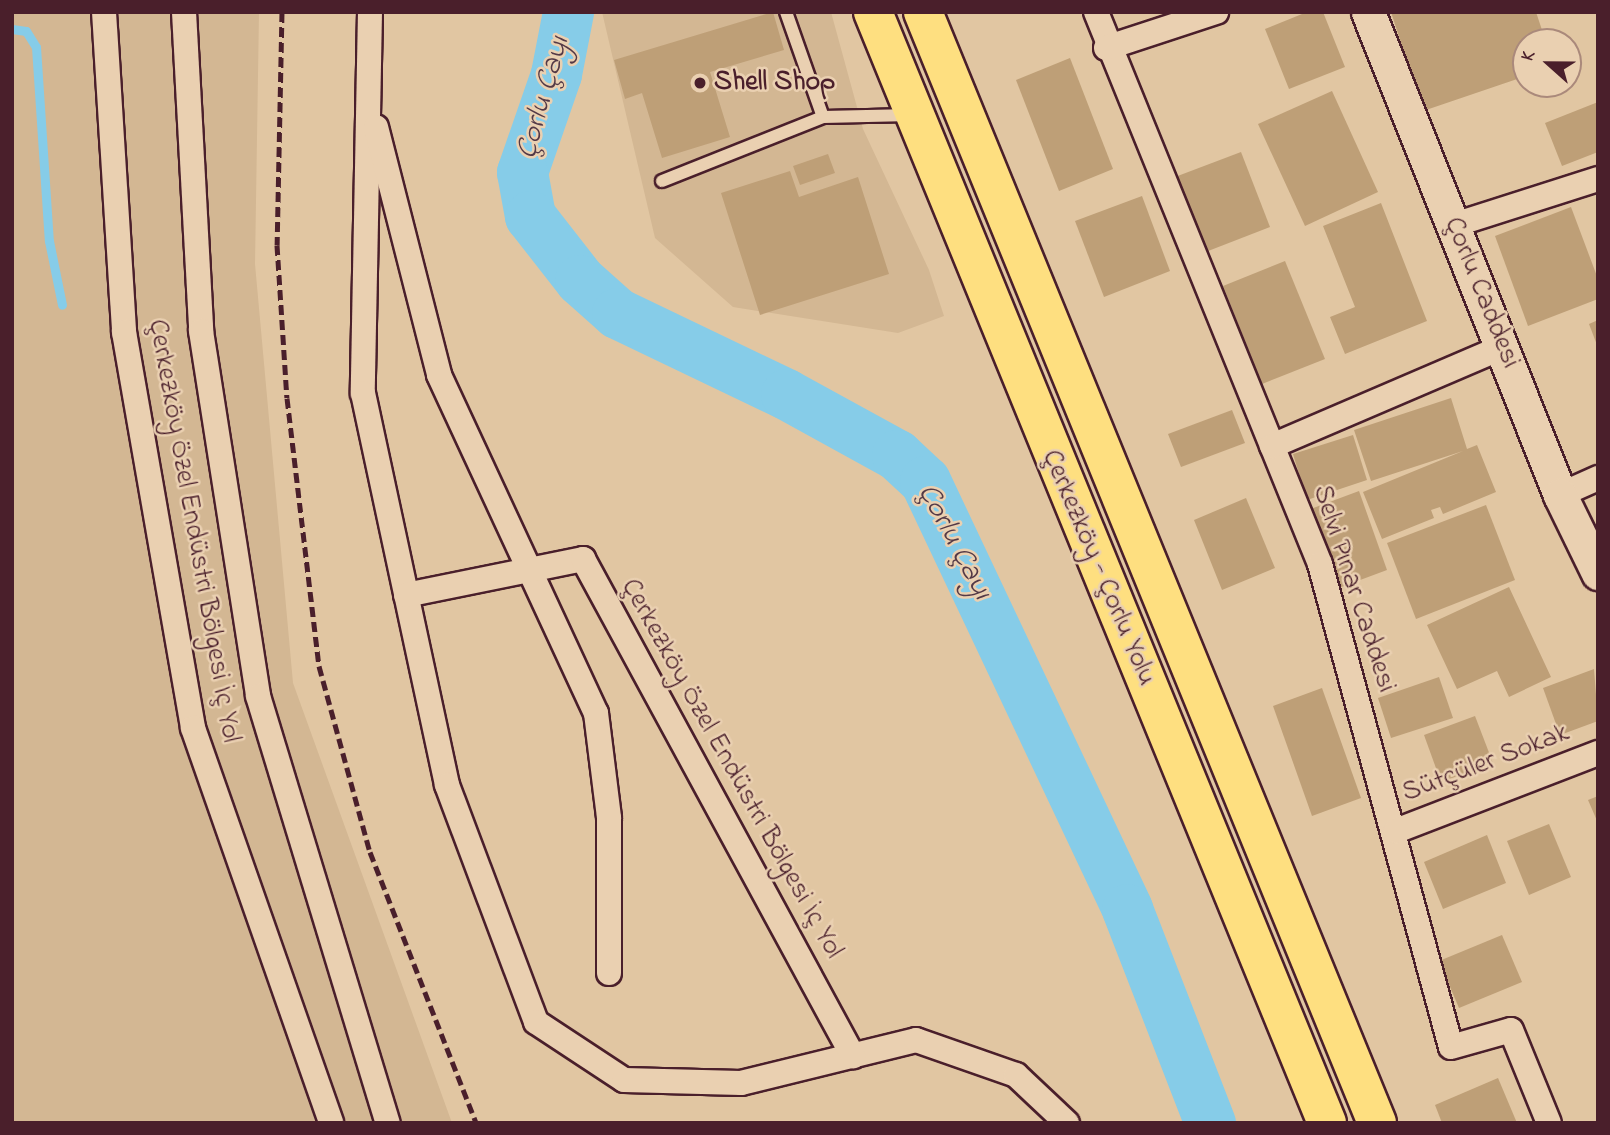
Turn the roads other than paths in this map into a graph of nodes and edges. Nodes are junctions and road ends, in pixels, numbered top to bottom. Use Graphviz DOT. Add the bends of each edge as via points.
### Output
graph roads {
  1 [pos="104,12"];
  2 [pos="184,12"];
  3 [pos="370,12"];
  4 [pos="786,12"];
  5 [pos="873,12"];
  6 [pos="923,12"];
  7 [pos="1096,12"];
  8 [pos="1216,12"];
  9 [pos="1368,12"];
  10 [pos="1106,48"];
  11 [pos="368,96"];
  12 [pos="914,115"];
  13 [pos="823,117"];
  14 [pos="1598,179"];
  15 [pos="662,181"];
  16 [pos="1454,225"];
  17 [pos="1503,347"];
  18 [pos="1272,446"];
  19 [pos="1598,478"];
  20 [pos="1560,495"];
  21 [pos="529,570"];
  22 [pos="1598,573"];
  23 [pos="406,595"];
  24 [pos="1598,753"];
  25 [pos="1396,831"];
  26 [pos="609,973"];
  27 [pos="853,1056"];
  28 [pos="331,1123"];
  29 [pos="388,1123"];
  30 [pos="1067,1123"];
  31 [pos="1327,1123"];
  32 [pos="1377,1123"];
  33 [pos="1549,1123"];
  1 -- 28 [label="street, Çerkezköy Özel Endüstri Bölgesi İç Yol" via="124,331 193,728"];
  2 -- 29 [label="street, Çerkezköy Özel Endüstri Bölgesi İç Yol" via="201,331 258,696"];
  3 -- 11 [label="street"];
  4 -- 13 [label="lane"];
  5 -- 12 [label="main road, Çerkezköy - Çorlu Yolu"];
  6 -- 32 [label="main road"];
  7 -- 10 [label="street, Selvi Pınar Caddesi"];
  8 -- 10 [label="street"];
  9 -- 16 [label="main road, Çorlu Caddesi"];
  10 -- 18 [label="street, Selvi Pınar Caddesi"];
  11 -- 21 [label="street" via="439,375"];
  11 -- 23 [label="street" via="363,393"];
  12 -- 13 [label="lane"];
  12 -- 31 [label="main road, Çerkezköy - Çorlu Yolu"];
  13 -- 15 [label="lane"];
  14 -- 16 [label="street"];
  16 -- 17 [label="main road, Çorlu Caddesi"];
  17 -- 18 [label="street"];
  17 -- 20 [label="main road, Çorlu Caddesi"];
  18 -- 25 [label="street, Selvi Pınar Caddesi" via="1320,564"];
  19 -- 20 [label="street"];
  20 -- 22 [label="main road, Çorlu Caddesi"];
  21 -- 23 [label="street, Çerkezköy Özel Endüstri Bölgesi İç Yol"];
  21 -- 26 [label="street" via="596,713 609,818"];
  21 -- 27 [label="street, Çerkezköy Özel Endüstri Bölgesi İç Yol" via="583,559"];
  23 -- 27 [label="street" via="447,785 536,1022 624,1080 741,1083"];
  24 -- 25 [label="street, Sütçüler Sokak"];
  25 -- 33 [label="street, Selvi Pınar Caddesi" via="1451,1047 1511,1030"];
  27 -- 30 [label="street" via="916,1041 1016,1075"];
}
